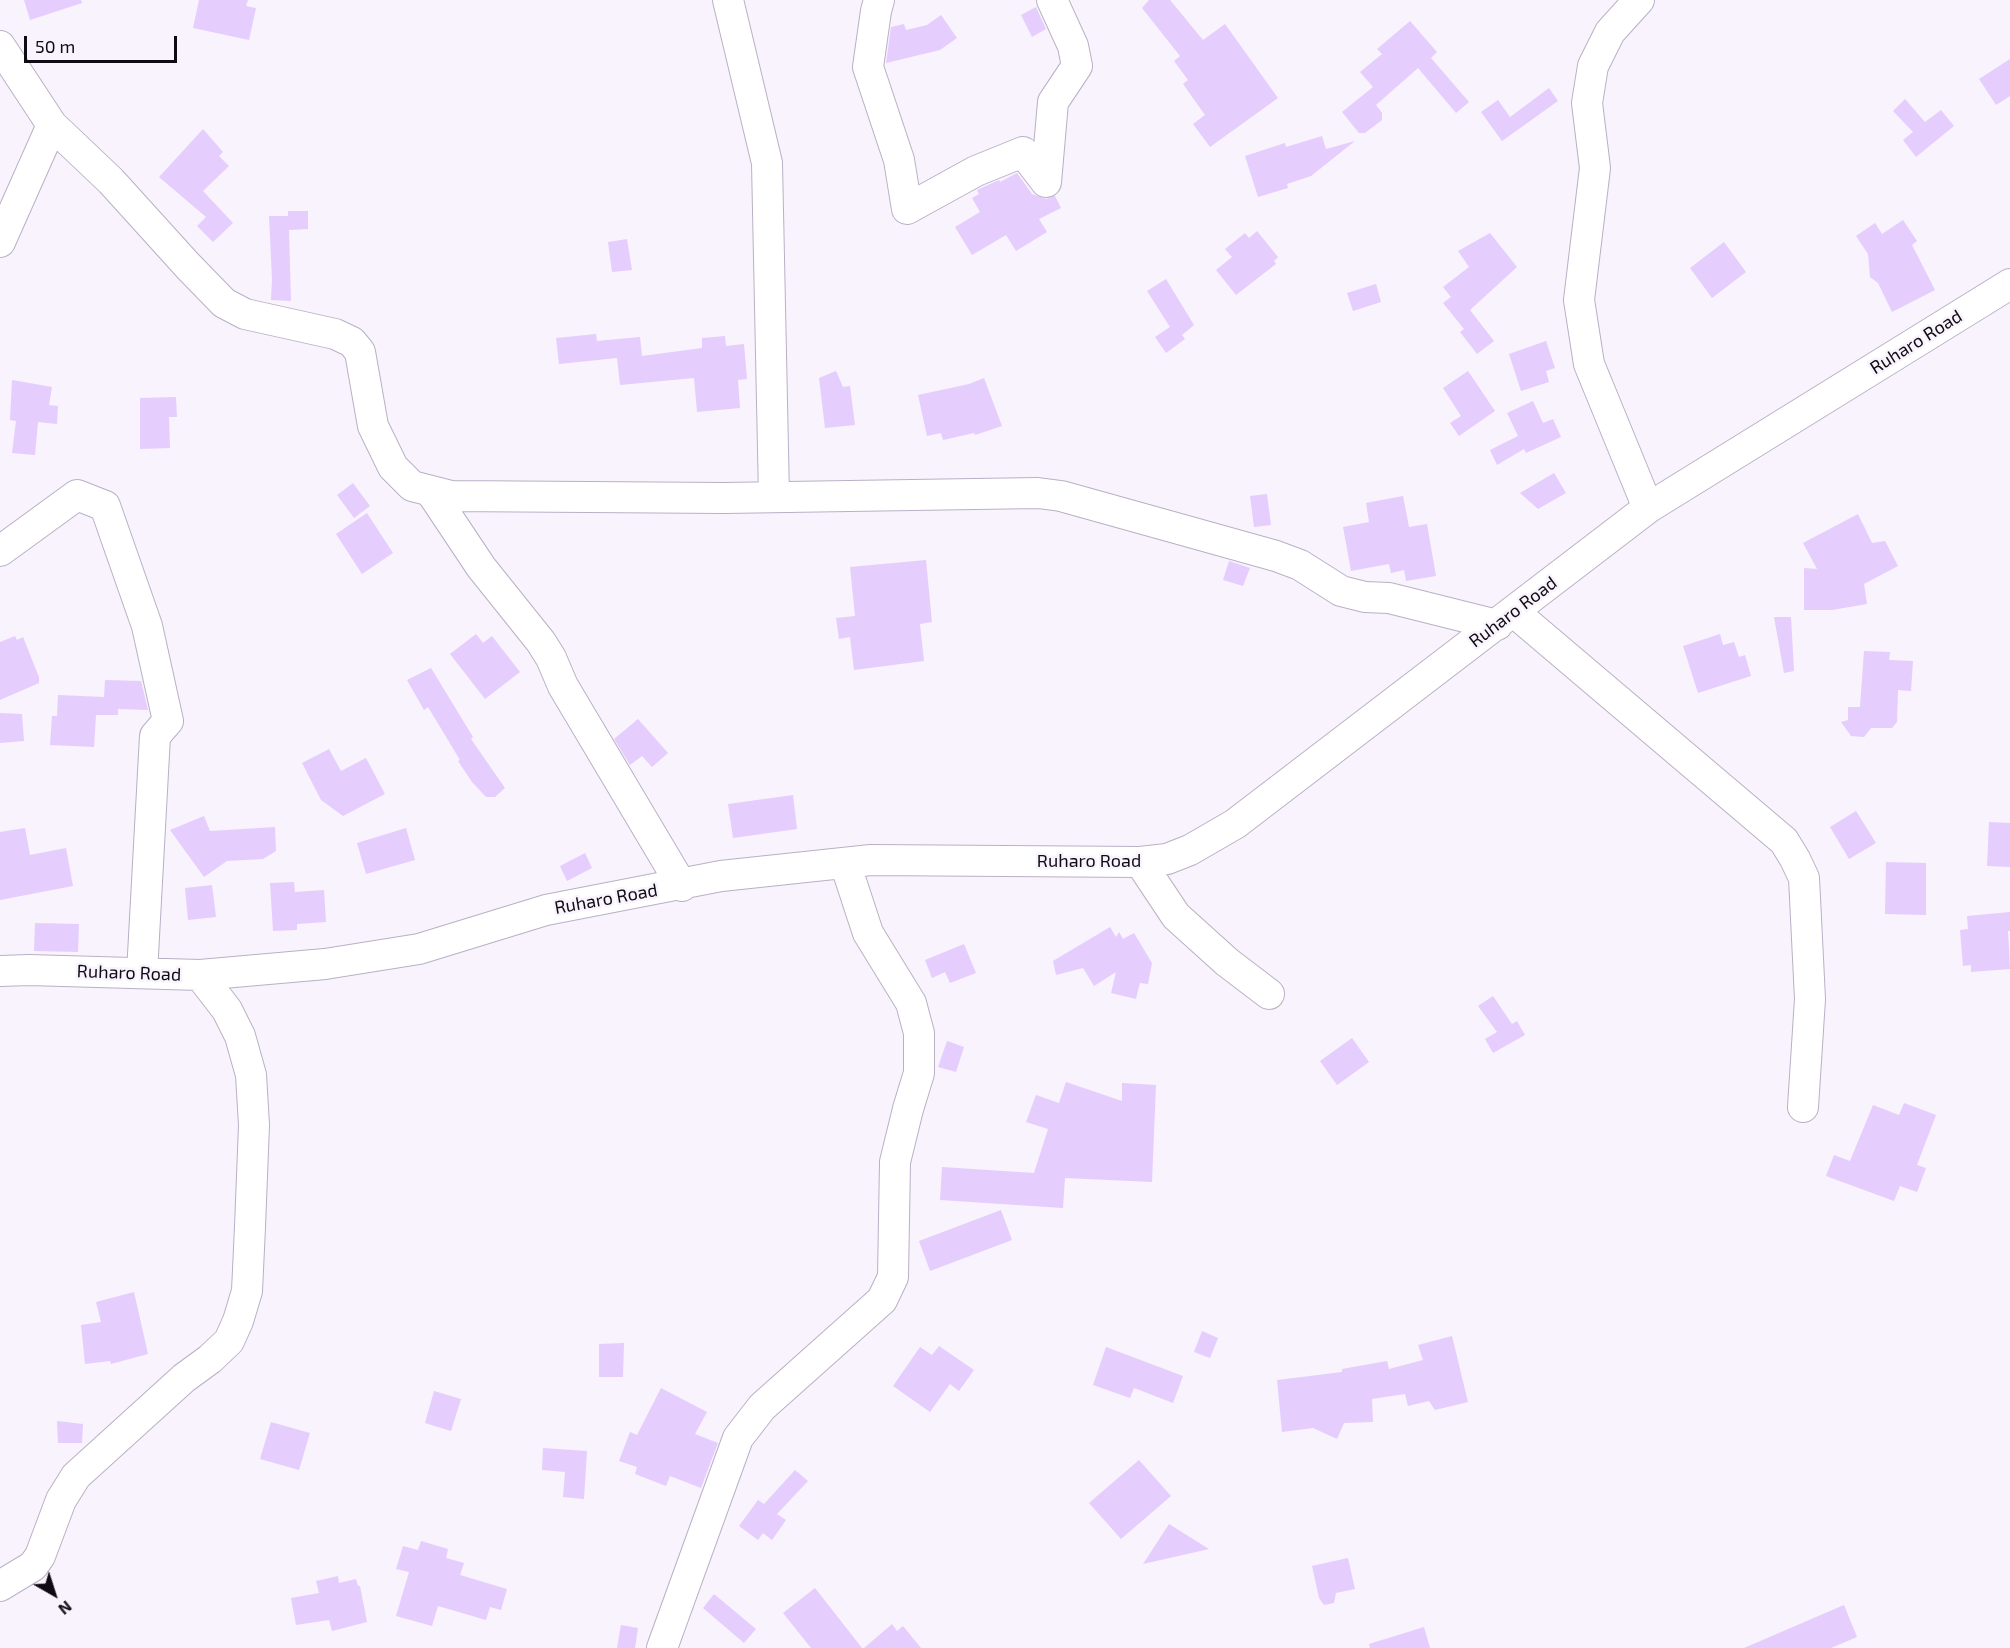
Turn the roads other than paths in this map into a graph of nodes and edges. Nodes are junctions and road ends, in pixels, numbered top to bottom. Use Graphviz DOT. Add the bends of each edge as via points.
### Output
graph roads {
  1 [pos="728,0"];
  2 [pos="1052,0"];
  3 [pos="1639,0"];
  4 [pos="888,1"];
  5 [pos="0,46"];
  6 [pos="52,125"];
  7 [pos="0,242"];
  8 [pos="2010,284"];
  9 [pos="431,492"];
  10 [pos="774,497"];
  11 [pos="1648,508"];
  12 [pos="0,551"];
  13 [pos="1505,618"];
  14 [pos="1140,862"];
  15 [pos="845,863"];
  16 [pos="682,886"];
  17 [pos="0,971"];
  18 [pos="142,974"];
  19 [pos="200,975"];
  20 [pos="1269,994"];
  21 [pos="1803,1107"];
  22 [pos="0,1586"];
  23 [pos="663,1648"];
  1 -- 10 [label="street" via="767,163"];
  2 -- 4 [label="street" via="1073,46 1077,66 1053,102 1046,182 1023,152 976,171 907,209 899,160 868,67 876,11"];
  3 -- 11 [label="street" via="1610,32 1593,66 1587,103 1595,168 1579,300 1589,364"];
  5 -- 6 [label="street"];
  6 -- 7 [label="street"];
  6 -- 9 [label="street" via="111,181 224,303 245,314 335,334 352,342 360,352 373,426 393,467 412,486"];
  8 -- 11 [label="street, Ruharo Road"];
  9 -- 10 [label="street" via="451,496"];
  9 -- 16 [label="street" via="481,567 551,658 563,687"];
  10 -- 13 [label="street" via="1061,495 1276,556 1300,565 1341,591"];
  11 -- 13 [label="street, Ruharo Road"];
  12 -- 18 [label="street" via="77,495 105,506 147,626 168,722 155,736"];
  13 -- 14 [label="street, Ruharo Road" via="1235,824 1190,850 1167,859"];
  13 -- 21 [label="street" via="1784,841 1795,859 1804,878 1810,999"];
  14 -- 15 [label="street, Ruharo Road"];
  14 -- 20 [label="street" via="1176,916"];
  15 -- 16 [label="street, Ruharo Road" via="722,876"];
  15 -- 23 [label="street" via="867,933 911,1003 919,1033 919,1073 895,1162 893,1277 882,1300 762,1407 738,1438"];
  16 -- 19 [label="street, Ruharo Road" via="546,910 392,955"];
  17 -- 18 [label="street, Ruharo Road"];
  18 -- 19 [label="street, Ruharo Road"];
  19 -- 22 [label="street" via="227,1010 240,1036 251,1075 254,1125 247,1291 238,1321 228,1341 210,1359 76,1476 61,1500 40,1556 33,1566"];
}
